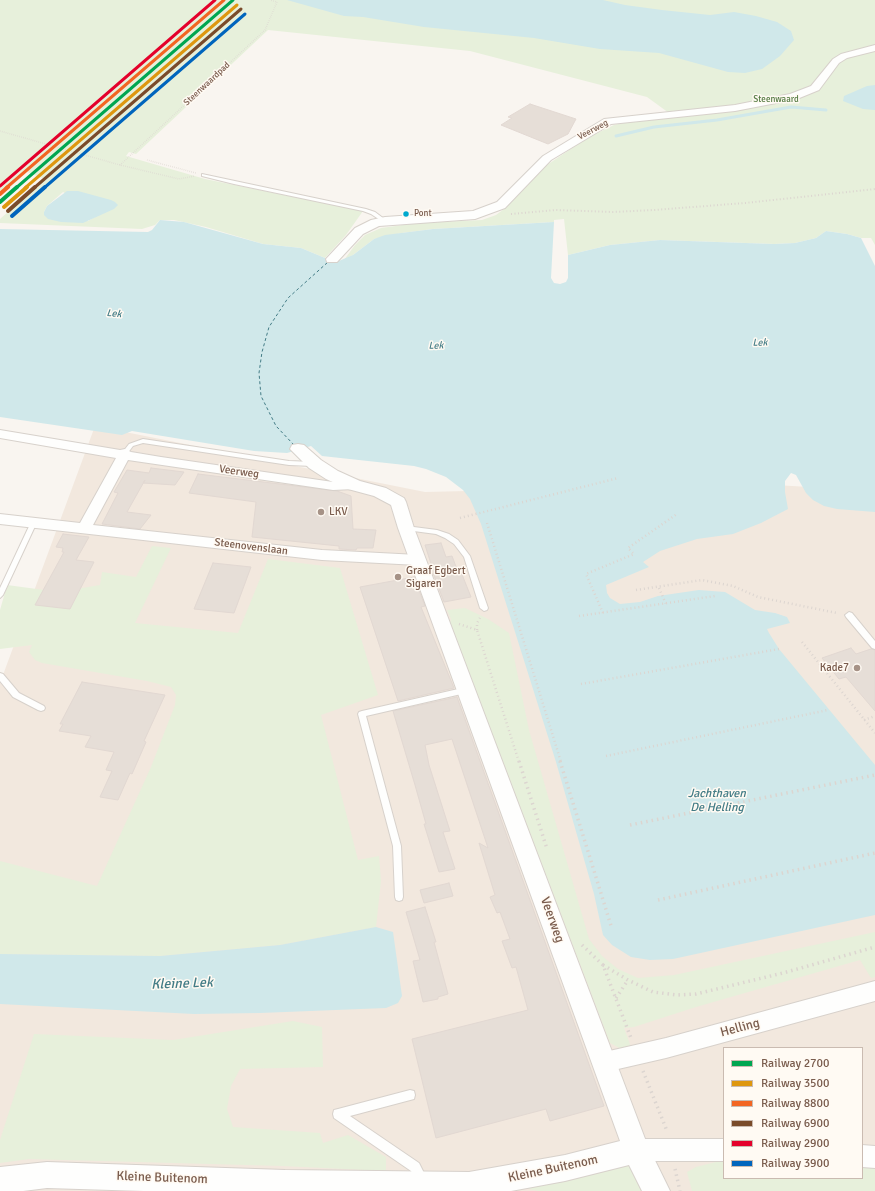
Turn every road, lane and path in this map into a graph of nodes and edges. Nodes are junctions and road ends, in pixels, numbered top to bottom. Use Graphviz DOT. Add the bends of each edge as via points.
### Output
graph roads {
  1 [pos="270,0"];
  2 [pos="875,48"];
  3 [pos="0,131"];
  4 [pos="147,160"];
  5 [pos="120,165"];
  6 [pos="204,175"];
  7 [pos="875,189"];
  8 [pos="487,211"];
  9 [pos="386,221"];
  10 [pos="332,259"];
  11 [pos="0,434"];
  12 [pos="298,450"];
  13 [pos="125,454"];
  14 [pos="315,464"];
  15 [pos="618,478"];
  16 [pos="354,485"];
  17 [pos="677,514"];
  18 [pos="460,518"];
  19 [pos="0,519"];
  20 [pos="34,522"];
  21 [pos="487,524"];
  22 [pos="85,528"];
  23 [pos="406,528"];
  24 [pos="418,560"];
  25 [pos="659,588"];
  26 [pos="636,590"];
  27 [pos="1,593"];
  28 [pos="715,596"];
  29 [pos="666,604"];
  30 [pos="484,608"];
  31 [pos="603,613"];
  32 [pos="849,615"];
  33 [pos="579,616"];
  34 [pos="439,618"];
  35 [pos="477,623"];
  36 [pos="477,630"];
  37 [pos="802,642"];
  38 [pos="875,646"];
  39 [pos="779,649"];
  40 [pos="0,676"];
  41 [pos="581,684"];
  42 [pos="467,690"];
  43 [pos="41,708"];
  44 [pos="828,710"];
  45 [pos="875,716"];
  46 [pos="864,720"];
  47 [pos="875,733"];
  48 [pos="606,756"];
  49 [pos="875,775"];
  50 [pos="630,826"];
  51 [pos="548,852"];
  52 [pos="875,853"];
  53 [pos="399,897"];
  54 [pos="658,900"];
  55 [pos="612,929"];
  56 [pos="578,940"];
  57 [pos="875,947"];
  58 [pos="603,965"];
  59 [pos="628,980"];
  60 [pos="875,991"];
  61 [pos="616,998"];
  62 [pos="637,1055"];
  63 [pos="605,1062"];
  64 [pos="410,1095"];
  65 [pos="636,1150"];
  66 [pos="670,1150"];
  67 [pos="723,1150"];
  68 [pos="863,1156"];
  69 [pos="875,1157"];
  70 [pos="0,1180"];
  71 [pos="425,1185"];
  72 [pos="479,1188"];
  73 [pos="656,1191"];
  74 [pos="680,1191"];
  1 -- 5 [label="path, Steenwaardpad" via="277,2 265,30"];
  2 -- 8 [label="street, Veerweg" via="844,56 836,61 815,88 793,97 735,108 608,121 547,158 501,205"];
  3 -- 5 [label="path"];
  4 -- 6 [label="path"];
  5 -- 6 [label="path" via="179,179"];
  6 -- 9 [label="lane" via="364,210"];
  7 -- 8 [label="path" via="654,210 556,210 507,214"];
  8 -- 9 [label="street, Veerweg" via="468,216"];
  9 -- 10 [label="street, Veerweg" via="359,231"];
  11 -- 13 [label="street"];
  12 -- 14 [label="street, Veerweg"];
  13 -- 14 [label="lane" via="131,445 143,442 289,463"];
  13 -- 16 [label="street, Veerweg" via="334,486"];
  13 -- 22 [label="street"];
  14 -- 16 [label="street, Veerweg"];
  15 -- 18 [label="path"];
  16 -- 23 [label="street, Veerweg" via="380,492 398,502"];
  17 -- 31 [label="path" via="628,548 634,554 586,574"];
  19 -- 20 [label="street, Steenovenslaan"];
  20 -- 22 [label="street, Steenovenslaan"];
  20 -- 27 [label="lane"];
  21 -- 55 [label="path"];
  22 -- 24 [label="street, Steenovenslaan" via="322,555"];
  23 -- 24 [label="street, Veerweg"];
  23 -- 30 [label="lane" via="437,532 456,542 466,556"];
  24 -- 34 [label="street, Veerweg"];
  25 -- 29 [label="path"];
  26 -- 32 [label="path" via="702,580 733,586 758,597"];
  28 -- 29 [label="path"];
  29 -- 31 [label="path"];
  31 -- 33 [label="path"];
  32 -- 38 [label="lane"];
  34 -- 36 [label="path"];
  34 -- 42 [label="street, Veerweg"];
  35 -- 36 [label="path"];
  36 -- 51 [label="path"];
  37 -- 46 [label="path"];
  39 -- 41 [label="path"];
  40 -- 43 [label="lane" via="16,695"];
  42 -- 53 [label="lane" via="362,714 397,846"];
  42 -- 63 [label="street, Veerweg"];
  44 -- 48 [label="path"];
  45 -- 46 [label="path"];
  46 -- 47 [label="path"];
  49 -- 50 [label="path"];
  52 -- 54 [label="path"];
  56 -- 58 [label="path"];
  57 -- 59 [label="path" via="696,994 653,992"];
  58 -- 59 [label="path"];
  58 -- 61 [label="path"];
  59 -- 61 [label="path"];
  60 -- 62 [label="street, Helling"];
  61 -- 62 [label="path"];
  62 -- 63 [label="street, Helling"];
  62 -- 66 [label="path" via="669,1137"];
  63 -- 65 [label="street, Veerweg"];
  64 -- 71 [label="lane" via="338,1114 415,1167"];
  65 -- 66 [label="street"];
  65 -- 72 [label="street, Kleine Buitenom"];
  65 -- 73 [label="street, Veerweg"];
  66 -- 67 [label="street"];
  66 -- 74 [label="path"];
  68 -- 69 [label="street"];
  70 -- 71 [label="street, Kleine Buitenom" via="47,1175"];
  71 -- 72 [label="street, Kleine Buitenom"];
}
